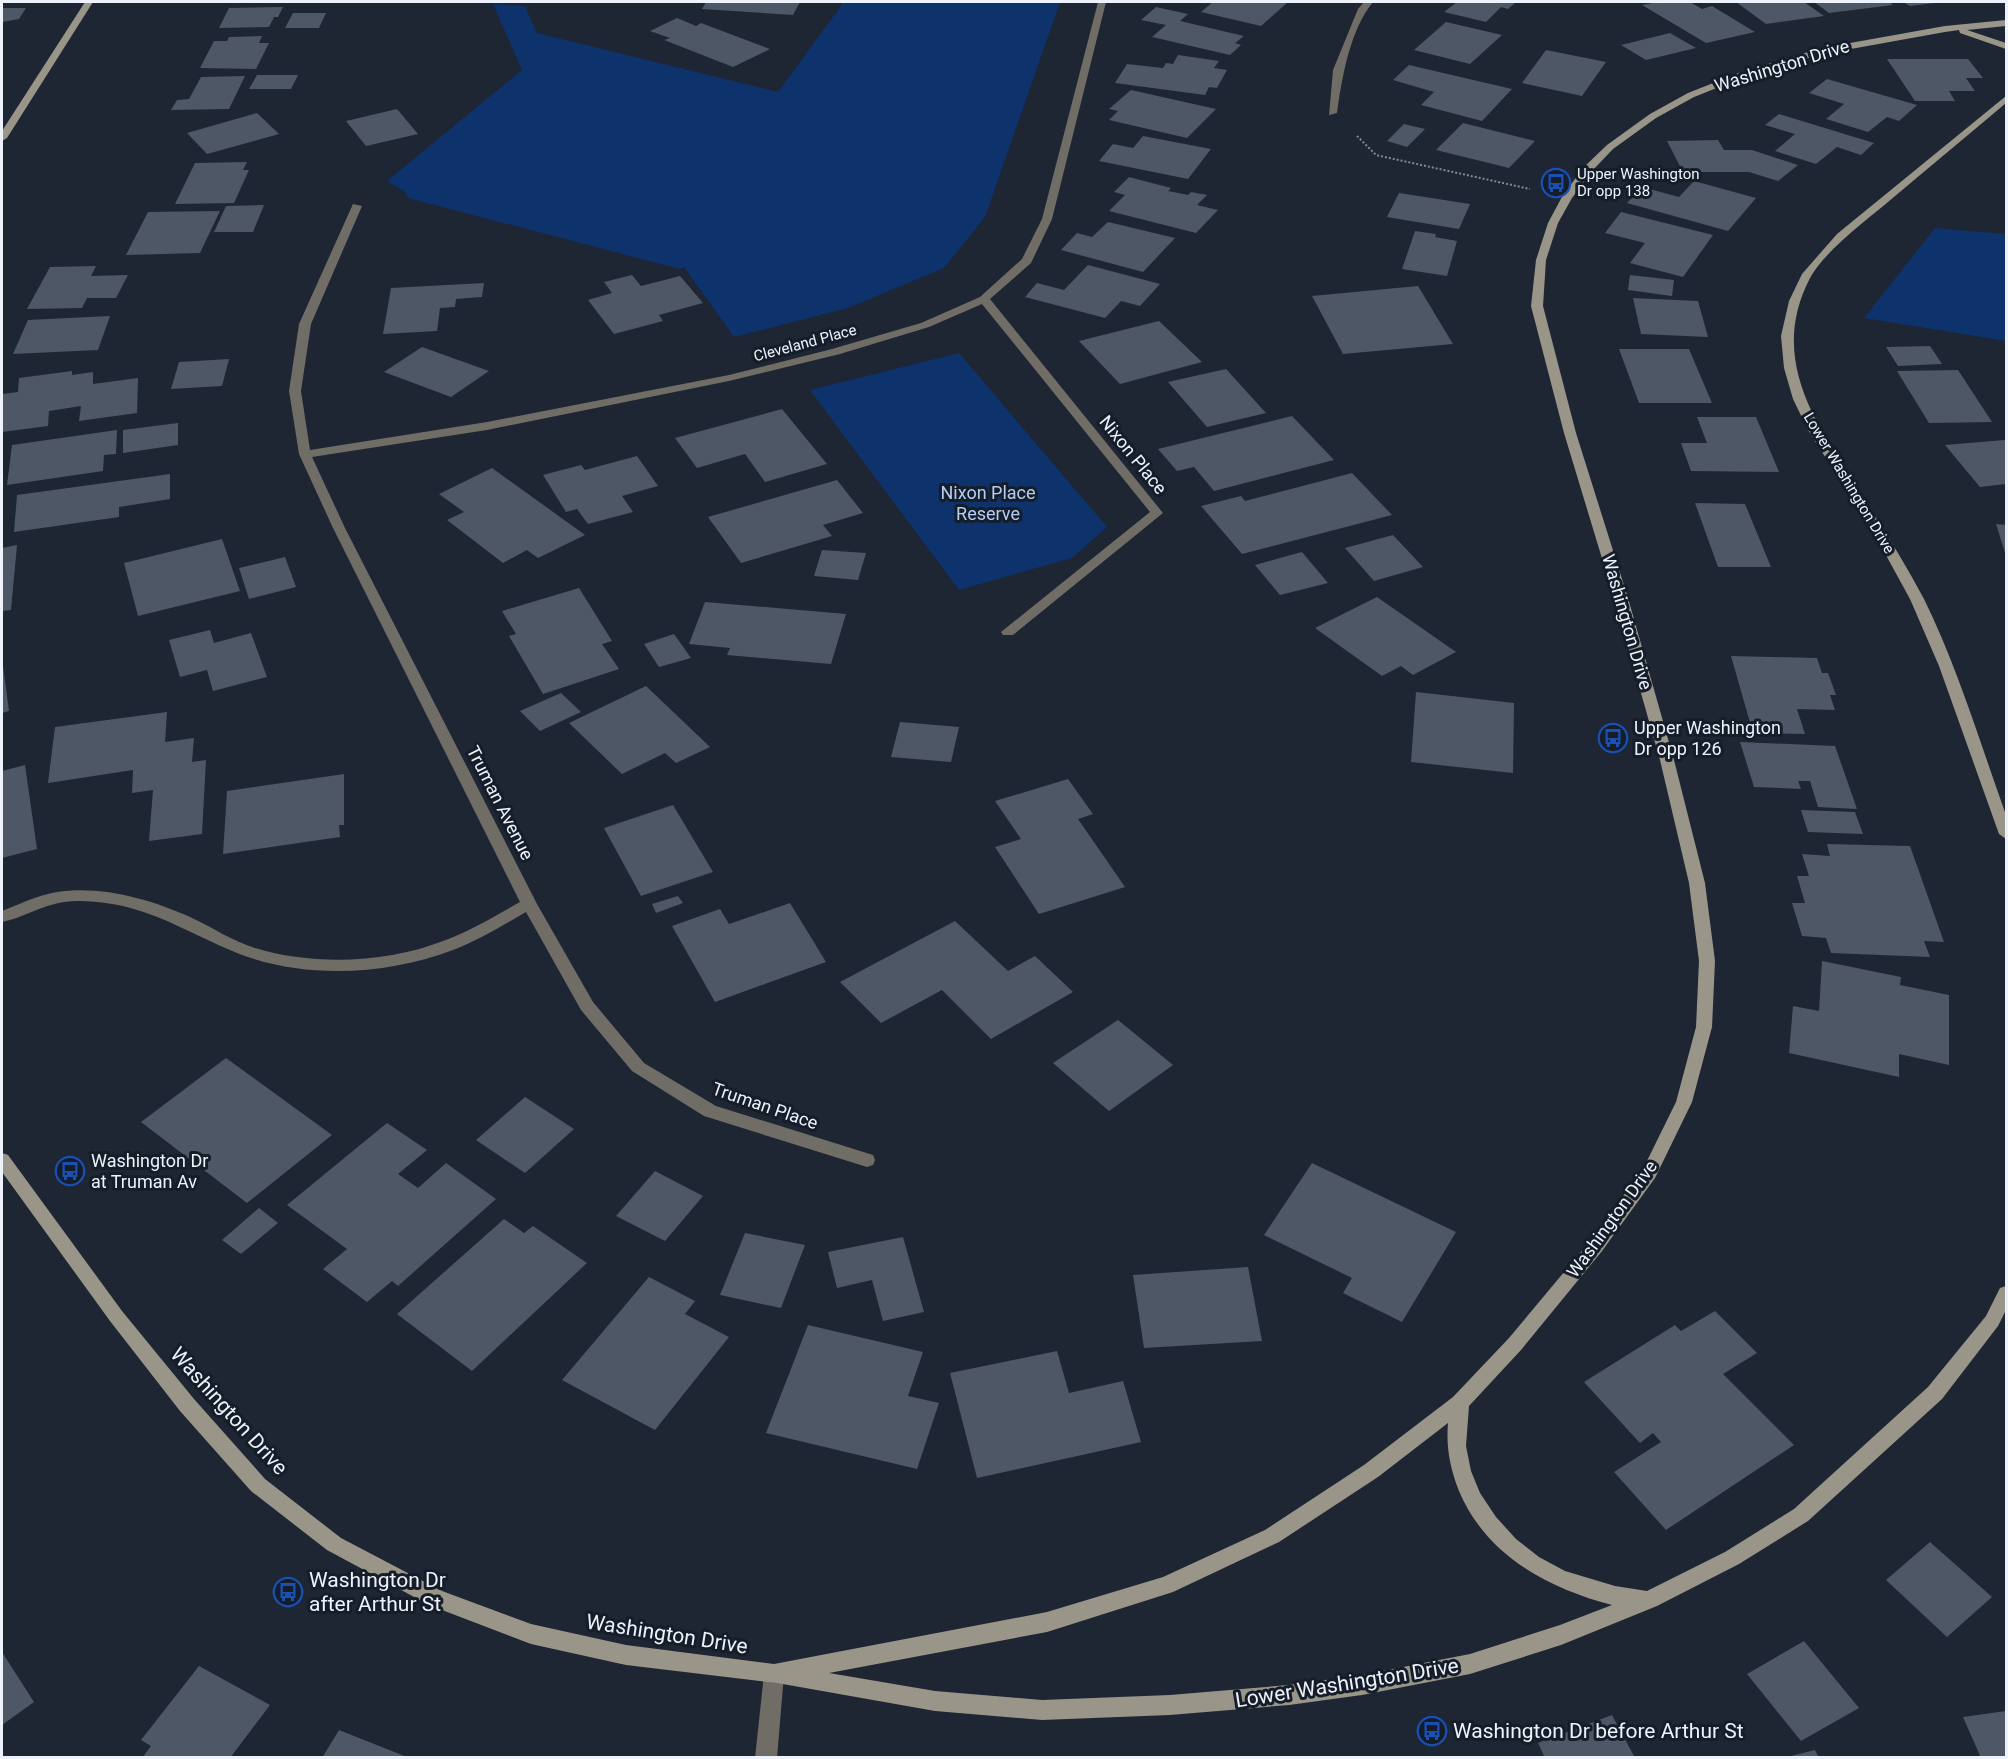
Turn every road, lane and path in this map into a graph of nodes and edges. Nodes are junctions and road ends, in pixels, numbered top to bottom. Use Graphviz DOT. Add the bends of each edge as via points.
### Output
graph roads {
  1 [pos="89,2"];
  2 [pos="1102,2"];
  3 [pos="1369,2"];
  4 [pos="2007,23"];
  5 [pos="1946,28"];
  6 [pos="2007,46"];
  7 [pos="2007,99"];
  8 [pos="1332,113"];
  9 [pos="2,138"];
  10 [pos="1567,196"];
  11 [pos="357,206"];
  12 [pos="984,299"];
  13 [pos="305,454"];
  14 [pos="1008,632"];
  15 [pos="2007,834"];
  16 [pos="529,904"];
  17 [pos="2,917"];
  18 [pos="2,1160"];
  19 [pos="867,1160"];
  20 [pos="2007,1293"];
  21 [pos="1460,1403"];
  22 [pos="1650,1599"];
  23 [pos="774,1674"];
  24 [pos="766,1758"];
  1 -- 9 [label="street"];
  2 -- 12 [label="street, Cleveland Place" via="1047,219 1027,261"];
  3 -- 8 [label="street" via="1362,9 1338,70"];
  4 -- 5 [label="street, Washington Drive"];
  5 -- 6 [label="street, Washington Drive"];
  5 -- 10 [label="street, Washington Drive" via="1822,51 1744,74 1691,95 1610,147"];
  7 -- 15 [label="street, Lower Washington Drive" via="1841,236 1807,274 1794,301 1787,336 1790,368 1799,399 1917,599 1946,666"];
  8 -- 10 [label="path" via="1376,155"];
  10 -- 21 [label="street, Washington Drive" via="1541,260 1537,306 1570,432 1640,663 1697,882 1707,961 1704,1027 1684,1102 1649,1173 1596,1246"];
  11 -- 13 [label="street, Truman Avenue" via="305,324 295,391"];
  12 -- 13 [label="street, Cleveland Place" via="925,325 729,378 487,426"];
  12 -- 14 [label="street, Nixon Place" via="1157,513"];
  13 -- 16 [label="street, Truman Avenue"];
  16 -- 17 [label="street" via="436,950 347,965 262,956 150,906 109,900 66,896"];
  16 -- 19 [label="street, Truman Place" via="587,1006 638,1067 710,1111"];
  18 -- 23 [label="street, Washington Drive" via="116,1316 187,1405 258,1485 334,1544 436,1598 531,1634 626,1655"];
  20 -- 22 [label="street, Lower Washington Drive" via="1992,1321 1935,1393 1802,1515 1732,1558"];
  21 -- 22 [label="street" via="1456,1448 1460,1470 1474,1501 1500,1536 1527,1560 1568,1583 1623,1598"];
  21 -- 23 [label="street, Washington Drive" via="1371,1471 1272,1536 1166,1586 1047,1622"];
  22 -- 23 [label="street, Lower Washington Drive" via="1562,1635 1470,1664 1362,1685 1243,1700 1042,1710 935,1701"];
  23 -- 24 [label="street"];
}
